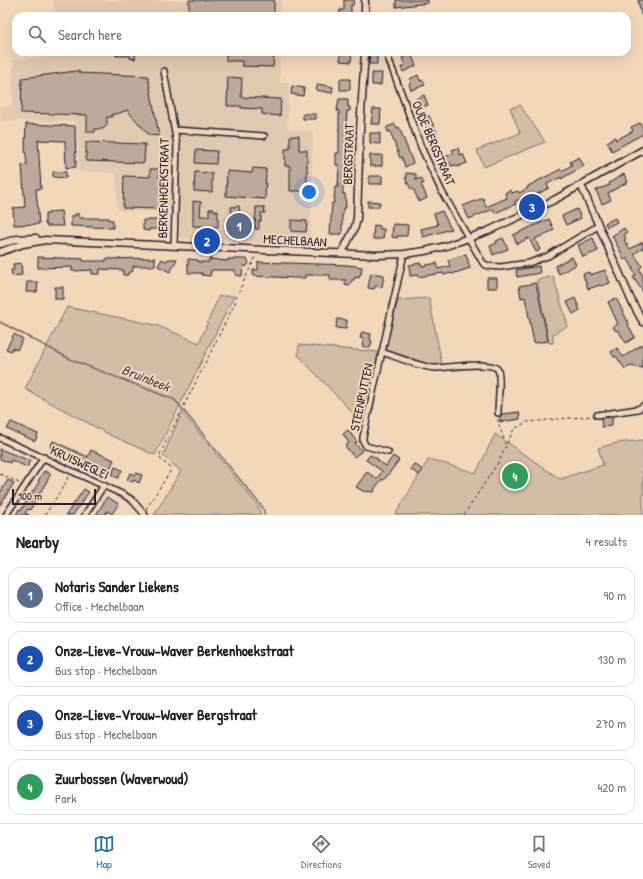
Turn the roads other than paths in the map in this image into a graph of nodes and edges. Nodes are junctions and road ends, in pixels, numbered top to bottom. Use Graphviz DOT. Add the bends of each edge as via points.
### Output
graph roads {
  1 [pos="365,0"];
  2 [pos="366,12"];
  3 [pos="365,56"];
  4 [pos="387,56"];
  5 [pos="164,71"];
  6 [pos="175,130"];
  7 [pos="264,136"];
  8 [pos="643,150"];
  9 [pos="581,185"];
  10 [pos="598,226"];
  11 [pos="468,238"];
  12 [pos="46,240"];
  13 [pos="0,244"];
  14 [pos="174,246"];
  15 [pos="0,252"];
  16 [pos="342,253"];
  17 [pos="404,254"];
  18 [pos="643,322"];
  19 [pos="382,352"];
  20 [pos="643,406"];
  21 [pos="498,413"];
  22 [pos="597,415"];
  23 [pos="0,438"];
  24 [pos="388,452"];
  25 [pos="44,457"];
  26 [pos="104,485"];
  27 [pos="144,513"];
  28 [pos="6,515"];
  29 [pos="84,515"];
  1 -- 2 [label="street"];
  3 -- 16 [label="street, BERGSTRAAT" via="357,218"];
  4 -- 11 [label="street, OUDE BERGSTRAAT" via="421,147"];
  5 -- 6 [label="street, BERKENHOEKSTRAAT"];
  6 -- 7 [label="street, BERKENHOEKSTRAAT"];
  6 -- 14 [label="street, BERKENHOEKSTRAAT" via="177,145"];
  8 -- 9 [label="street, MECHELBAAN"];
  9 -- 10 [label="street"];
  9 -- 11 [label="street, MECHELBAAN" via="528,213"];
  10 -- 11 [label="street" via="548,256 529,263 500,267 483,263"];
  10 -- 18 [label="street"];
  11 -- 17 [label="street, MECHELBAAN" via="435,249"];
  12 -- 13 [label="street" via="22,239"];
  12 -- 14 [label="street, MECHELBAAN"];
  12 -- 15 [label="street, MECHELBAAN"];
  14 -- 16 [label="street, MECHELBAAN"];
  16 -- 17 [label="street, MECHELBAAN"];
  17 -- 19 [label="street, STEENPUTTEN"];
  19 -- 21 [label="street, STEENPUTTEN" via="434,368 488,365 496,367 500,376"];
  19 -- 24 [label="street, STEENPUTTEN" via="363,438 366,446"];
  20 -- 22 [label="street"];
  23 -- 25 [label="street, KRUISWEGLEI"];
  25 -- 26 [label="street, KRUISWEGLEI"];
  25 -- 28 [label="street"];
  26 -- 27 [label="street, KRUISWEGLEI" via="132,500"];
  26 -- 29 [label="street"];
}
